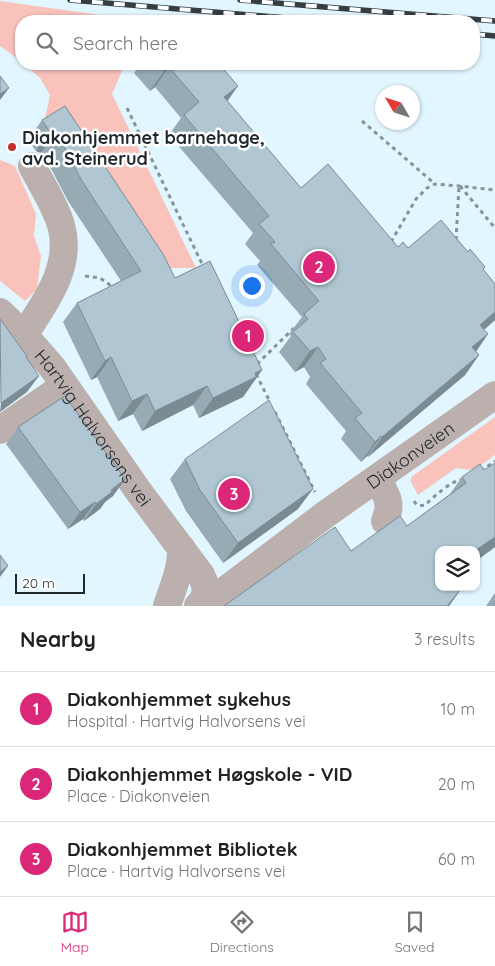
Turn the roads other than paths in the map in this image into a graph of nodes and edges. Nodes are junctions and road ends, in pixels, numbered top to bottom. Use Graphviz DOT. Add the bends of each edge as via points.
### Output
graph roads {
  1 [pos="32,166"];
  2 [pos="0,312"];
  3 [pos="24,335"];
  4 [pos="64,386"];
  5 [pos="495,395"];
  6 [pos="0,430"];
  7 [pos="376,479"];
  8 [pos="385,521"];
  9 [pos="181,548"];
  10 [pos="201,603"];
  11 [pos="166,606"];
  1 -- 3 [label="street" via="54,207 64,239 60,272 54,288"];
  2 -- 3 [label="street, Hartvig Halvorsens vei"];
  3 -- 4 [label="street, Hartvig Halvorsens vei"];
  4 -- 6 [label="street"];
  4 -- 9 [label="street, Hartvig Halvorsens vei"];
  5 -- 7 [label="street, Diakonveien"];
  7 -- 8 [label="street" via="389,501"];
  7 -- 10 [label="street, Diakonveien" via="223,592"];
  9 -- 10 [label="street, Hartvig Halvorsens vei" via="206,585"];
  9 -- 11 [label="street" via="180,567"];
}
